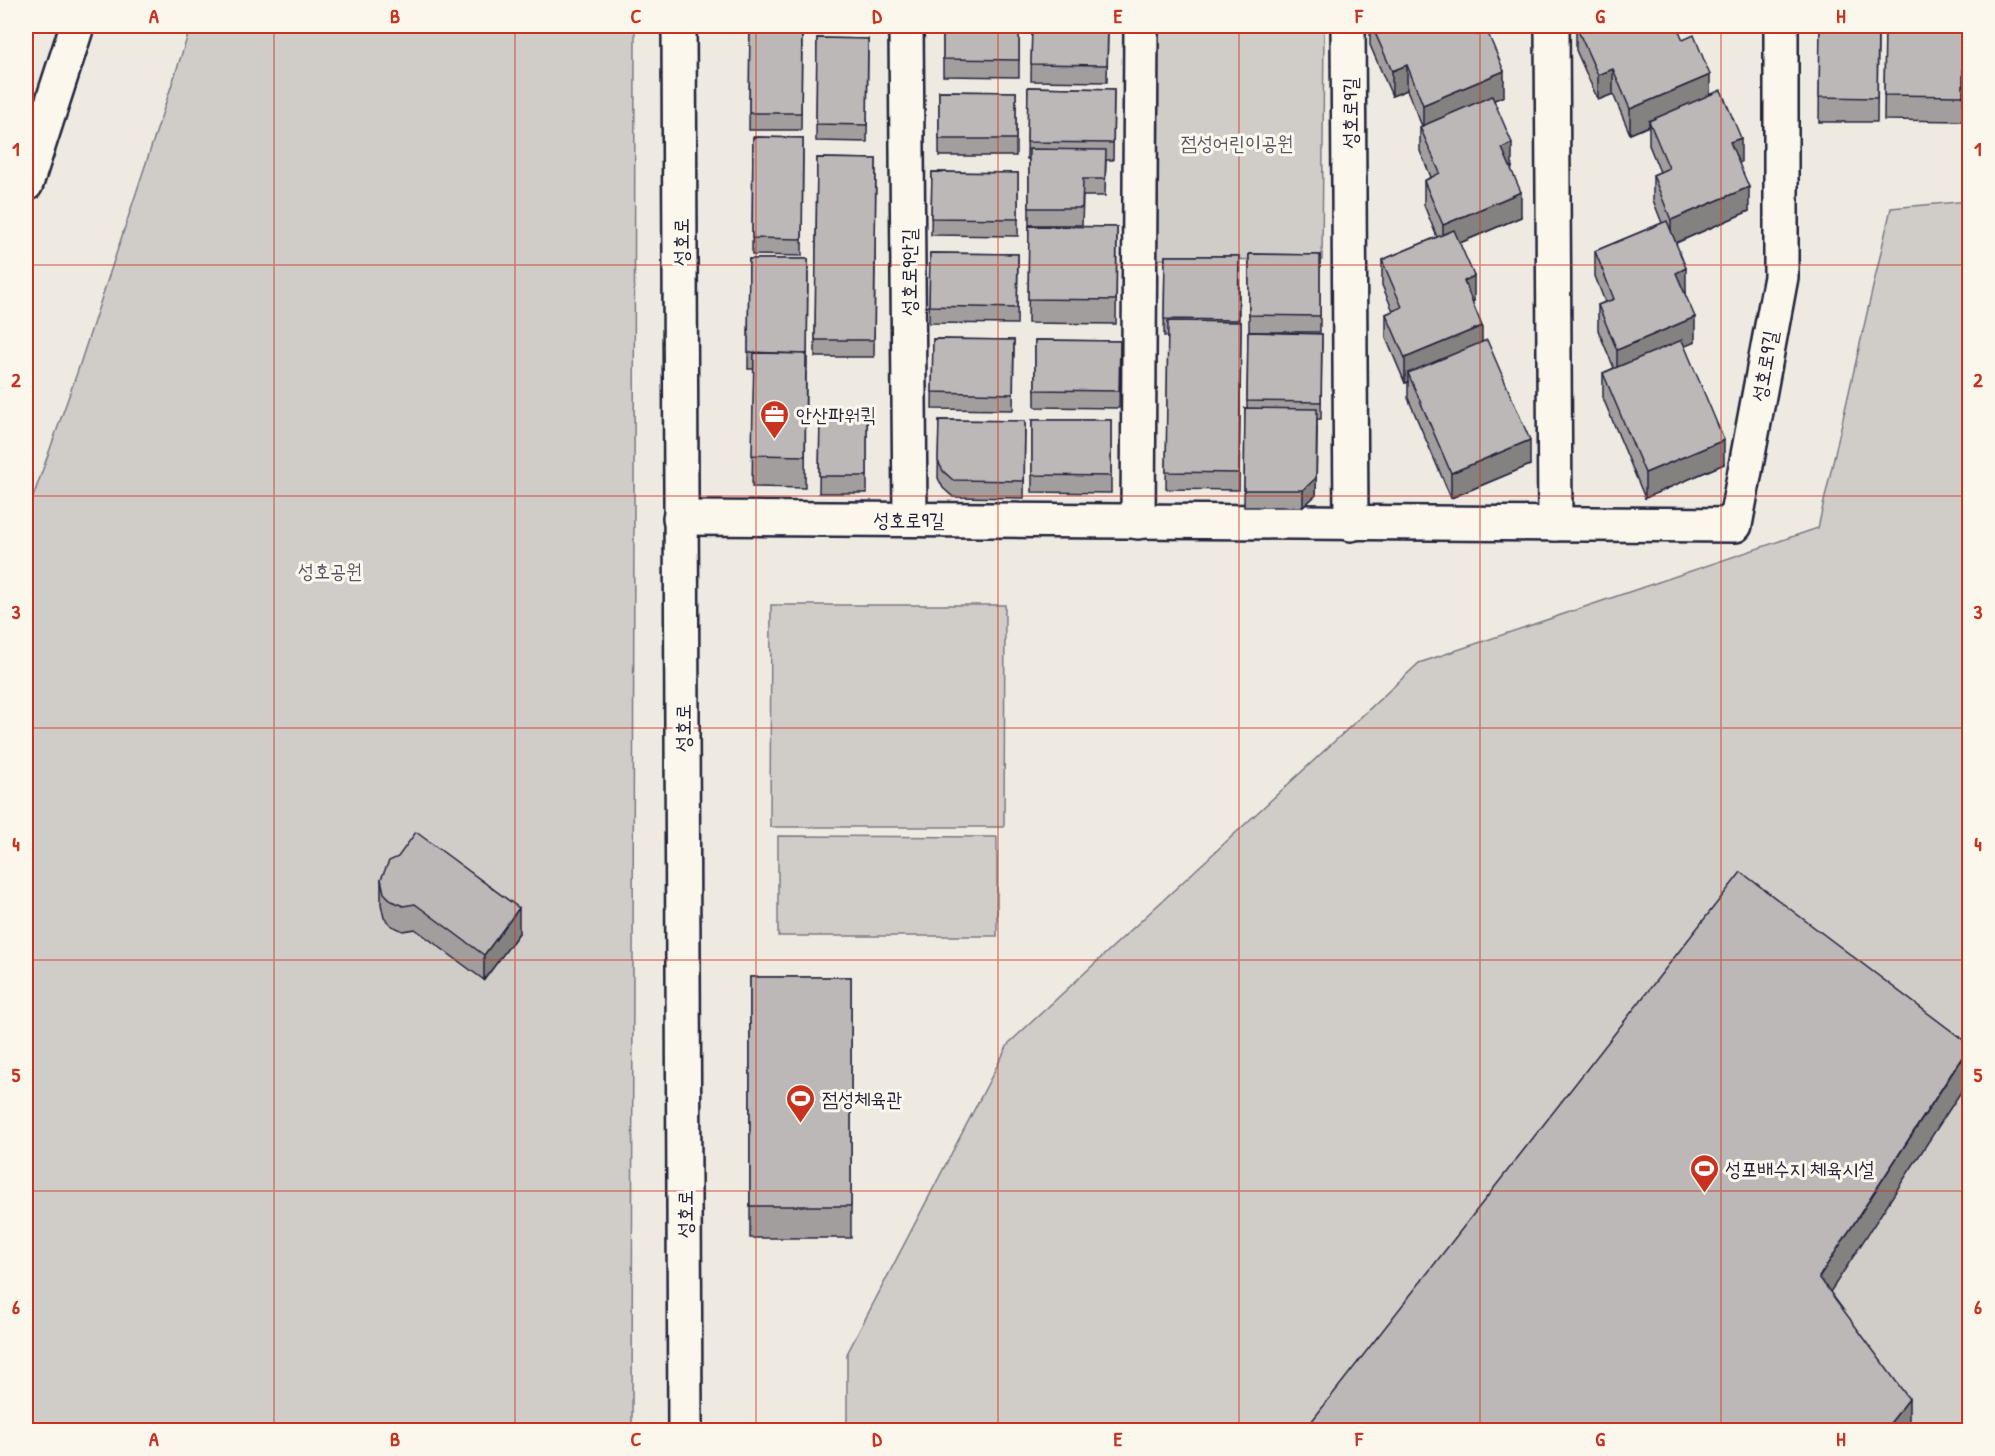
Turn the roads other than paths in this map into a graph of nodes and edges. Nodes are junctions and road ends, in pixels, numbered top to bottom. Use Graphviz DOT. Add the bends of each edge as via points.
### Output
graph roads {
  1 [pos="77,26"];
  2 [pos="680,26"];
  3 [pos="906,26"];
  4 [pos="1141,26"];
  5 [pos="1348,26"];
  6 [pos="1552,26"];
  7 [pos="1781,26"];
  8 [pos="26,184"];
  9 [pos="680,518"];
  10 [pos="910,519"];
  11 [pos="1138,522"];
  12 [pos="1352,524"];
  13 [pos="1555,524"];
  14 [pos="685,1431"];
  1 -- 8 [label="main road"];
  2 -- 9 [label="main road, 성호로"];
  3 -- 10 [label="main road, 성호로9안길"];
  4 -- 11 [label="main road"];
  5 -- 12 [label="main road, 성호로9길"];
  6 -- 13 [label="main road"];
  7 -- 13 [label="main road, 성호로9길" via="1780,277 1735,525"];
  9 -- 10 [label="main road, 성호로9길"];
  9 -- 14 [label="main road, 성호로"];
  10 -- 11 [label="main road, 성호로9길"];
  11 -- 12 [label="main road, 성호로9길"];
  12 -- 13 [label="main road, 성호로9길"];
}
